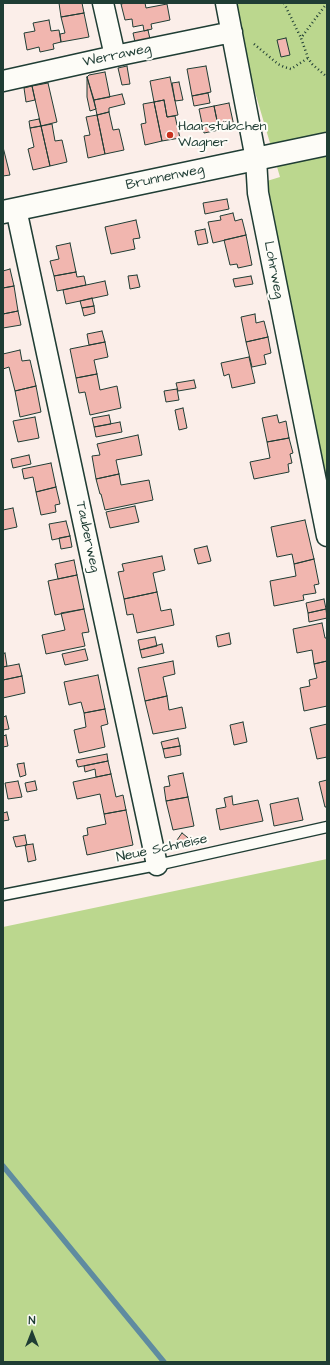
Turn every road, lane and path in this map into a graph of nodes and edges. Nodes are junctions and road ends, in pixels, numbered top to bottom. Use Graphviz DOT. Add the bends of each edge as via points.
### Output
graph roads {
  1 [pos="103,3"];
  2 [pos="226,3"];
  3 [pos="284,3"];
  4 [pos="327,3"];
  5 [pos="232,32"];
  6 [pos="301,38"];
  7 [pos="115,56"];
  8 [pos="308,58"];
  9 [pos="327,76"];
  10 [pos="3,81"];
  11 [pos="327,144"];
  12 [pos="256,159"];
  13 [pos="10,210"];
  14 [pos="327,536"];
  15 [pos="327,827"];
  16 [pos="157,865"];
  17 [pos="3,895"];
  1 -- 7 [label="street"];
  2 -- 5 [label="street, Lohrweg"];
  3 -- 6 [label="path"];
  4 -- 6 [label="path"];
  5 -- 7 [label="street, Werraweg"];
  5 -- 8 [label="path" via="247,38 284,68 291,69"];
  5 -- 12 [label="street, Lohrweg"];
  6 -- 8 [label="path"];
  7 -- 10 [label="street, Werraweg"];
  8 -- 9 [label="path"];
  11 -- 12 [label="street, Brunnenweg"];
  12 -- 13 [label="street, Brunnenweg"];
  12 -- 14 [label="street, Lohrweg" via="258,193"];
  13 -- 16 [label="street, Tauberweg"];
  15 -- 16 [label="lane, Neue Schneise"];
  16 -- 17 [label="lane, Neue Schneise"];
}
